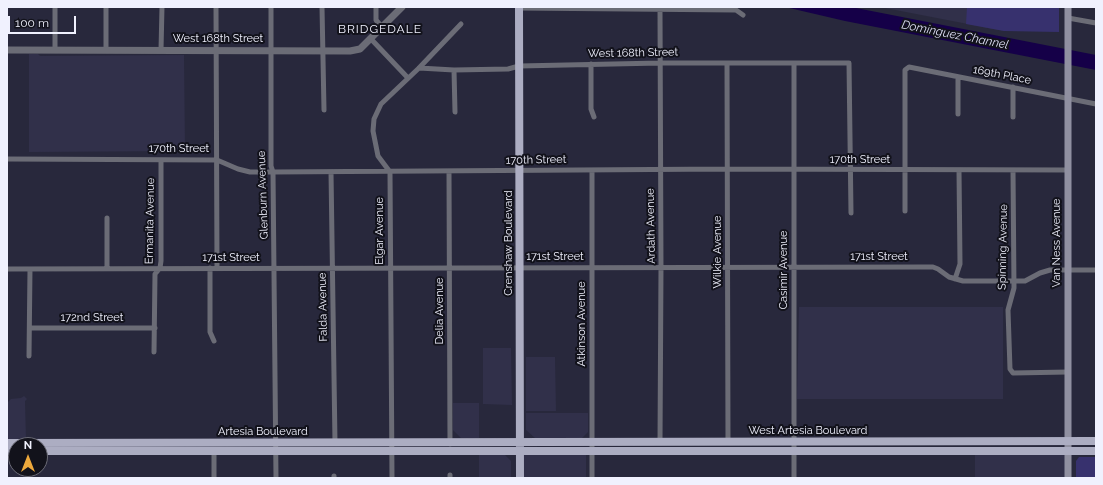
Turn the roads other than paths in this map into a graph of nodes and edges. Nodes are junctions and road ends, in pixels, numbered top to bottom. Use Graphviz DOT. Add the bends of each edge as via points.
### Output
graph roads {
  1 [pos="55,7"];
  2 [pos="106,7"];
  3 [pos="162,7"];
  4 [pos="216,7"];
  5 [pos="271,7"];
  6 [pos="322,7"];
  7 [pos="376,7"];
  8 [pos="402,7"];
  9 [pos="1068,7"];
  10 [pos="519,8"];
  11 [pos="660,10"];
  12 [pos="743,15"];
  13 [pos="1068,18"];
  14 [pos="1096,23"];
  15 [pos="462,24"];
  16 [pos="382,27"];
  17 [pos="371,39"];
  18 [pos="7,50"];
  19 [pos="55,50"];
  20 [pos="106,50"];
  21 [pos="161,50"];
  22 [pos="216,50"];
  23 [pos="271,50"];
  24 [pos="322,51"];
  25 [pos="660,63"];
  26 [pos="727,63"];
  27 [pos="794,63"];
  28 [pos="591,64"];
  29 [pos="519,66"];
  30 [pos="419,68"];
  31 [pos="454,70"];
  32 [pos="958,76"];
  33 [pos="408,78"];
  34 [pos="1013,88"];
  35 [pos="1068,98"];
  36 [pos="1096,104"];
  37 [pos="324,110"];
  38 [pos="455,112"];
  39 [pos="958,114"];
  40 [pos="594,117"];
  41 [pos="1013,117"];
  42 [pos="7,159"];
  43 [pos="161,160"];
  44 [pos="217,160"];
  45 [pos="728,169"];
  46 [pos="520,170"];
  47 [pos="592,170"];
  48 [pos="660,170"];
  49 [pos="794,170"];
  50 [pos="850,170"];
  51 [pos="905,170"];
  52 [pos="959,170"];
  53 [pos="1013,170"];
  54 [pos="1068,170"];
  55 [pos="449,171"];
  56 [pos="273,172"];
  57 [pos="331,172"];
  58 [pos="390,172"];
  59 [pos="905,211"];
  60 [pos="851,213"];
  61 [pos="107,218"];
  62 [pos="450,267"];
  63 [pos="520,267"];
  64 [pos="661,267"];
  65 [pos="794,267"];
  66 [pos="30,268"];
  67 [pos="107,268"];
  68 [pos="160,268"];
  69 [pos="210,268"];
  70 [pos="217,268"];
  71 [pos="275,268"];
  72 [pos="332,268"];
  73 [pos="391,268"];
  74 [pos="592,268"];
  75 [pos="727,268"];
  76 [pos="7,269"];
  77 [pos="1068,270"];
  78 [pos="1096,270"];
  79 [pos="955,279"];
  80 [pos="1014,281"];
  81 [pos="30,328"];
  82 [pos="155,328"];
  83 [pos="214,341"];
  84 [pos="154,352"];
  85 [pos="29,356"];
  86 [pos="1068,372"];
  87 [pos="1068,441"];
  88 [pos="1096,441"];
  89 [pos="334,442"];
  90 [pos="392,442"];
  91 [pos="450,442"];
  92 [pos="520,442"];
  93 [pos="591,442"];
  94 [pos="660,442"];
  95 [pos="728,442"];
  96 [pos="794,442"];
  97 [pos="7,443"];
  98 [pos="276,447"];
  99 [pos="48,451"];
  100 [pos="214,451"];
  101 [pos="392,451"];
  102 [pos="450,451"];
  103 [pos="520,451"];
  104 [pos="794,451"];
  105 [pos="1068,451"];
  106 [pos="1096,451"];
  107 [pos="591,452"];
  108 [pos="214,478"];
  109 [pos="276,478"];
  110 [pos="392,478"];
  111 [pos="520,478"];
  112 [pos="592,478"];
  113 [pos="794,478"];
  114 [pos="1068,478"];
  1 -- 19 [label="street"];
  2 -- 20 [label="street"];
  3 -- 21 [label="street"];
  4 -- 22 [label="street"];
  5 -- 23 [label="street, Glenburn Avenue"];
  6 -- 24 [label="street"];
  7 -- 16 [label="street" via="376,20"];
  8 -- 16 [label="street, West 168th Street"];
  9 -- 13 [label="main road, Van Ness Avenue"];
  10 -- 11 [label="street"];
  10 -- 29 [label="main road, Crenshaw Boulevard"];
  11 -- 12 [label="street" via="736,10"];
  11 -- 25 [label="street, Ardath Avenue"];
  13 -- 14 [label="street"];
  13 -- 35 [label="main road, Van Ness Avenue"];
  15 -- 30 [label="street"];
  16 -- 17 [label="street, West 168th Street"];
  17 -- 24 [label="street, West 168th Street" via="360,49"];
  17 -- 33 [label="street"];
  18 -- 19 [label="street, West 168th Street"];
  19 -- 20 [label="street, West 168th Street"];
  20 -- 21 [label="street, West 168th Street"];
  21 -- 22 [label="street, West 168th Street"];
  22 -- 23 [label="street, West 168th Street"];
  22 -- 44 [label="street"];
  23 -- 24 [label="street, West 168th Street"];
  23 -- 56 [label="street, Glenburn Avenue"];
  24 -- 37 [label="street"];
  25 -- 26 [label="street, West 168th Street"];
  25 -- 28 [label="street, West 168th Street"];
  25 -- 48 [label="street, Ardath Avenue"];
  26 -- 27 [label="street, West 168th Street"];
  26 -- 45 [label="street, Wilkie Avenue"];
  27 -- 49 [label="street, Casimir Avenue"];
  27 -- 50 [label="street, West 168th Street" via="849,63"];
  28 -- 29 [label="street, West 168th Street"];
  28 -- 40 [label="street" via="591,109"];
  29 -- 31 [label="street, West 168th Street" via="508,69"];
  29 -- 46 [label="main road, Crenshaw Boulevard"];
  30 -- 31 [label="street, West 168th Street"];
  30 -- 33 [label="street"];
  31 -- 38 [label="street"];
  32 -- 34 [label="street, 169th Place"];
  32 -- 39 [label="street"];
  32 -- 51 [label="street, 169th Place" via="910,67 905,70"];
  33 -- 58 [label="street" via="381,104 374,119 378,156"];
  34 -- 35 [label="street, 169th Place"];
  34 -- 41 [label="street"];
  35 -- 36 [label="street, 169th Place"];
  35 -- 54 [label="main road, Van Ness Avenue"];
  42 -- 43 [label="street, 170th Street"];
  43 -- 44 [label="street, 170th Street"];
  43 -- 68 [label="street, Ermanita Avenue"];
  44 -- 56 [label="street, 170th Street" via="250,172"];
  44 -- 70 [label="street"];
  45 -- 48 [label="street, 170th Street"];
  45 -- 49 [label="street, 170th Street"];
  45 -- 75 [label="street, Wilkie Avenue"];
  46 -- 47 [label="street, 170th Street"];
  46 -- 55 [label="street, 170th Street"];
  46 -- 63 [label="main road, Crenshaw Boulevard"];
  47 -- 48 [label="street, 170th Street"];
  47 -- 74 [label="street, Atkinson Avenue"];
  48 -- 64 [label="street, Ardath Avenue"];
  49 -- 50 [label="street, 170th Street"];
  49 -- 65 [label="street, Casimir Avenue"];
  50 -- 51 [label="street, 170th Street"];
  50 -- 60 [label="street"];
  51 -- 52 [label="street, 170th Street"];
  51 -- 59 [label="street"];
  52 -- 53 [label="street, 170th Street"];
  52 -- 79 [label="street" via="960,264"];
  53 -- 54 [label="street, 170th Street"];
  53 -- 80 [label="street, Spinning Avenue"];
  54 -- 77 [label="main road, Van Ness Avenue"];
  55 -- 58 [label="street, 170th Street"];
  55 -- 62 [label="street, Delia Avenue"];
  56 -- 57 [label="street, 170th Street"];
  56 -- 71 [label="street, Glenburn Avenue"];
  57 -- 58 [label="street, 170th Street"];
  57 -- 72 [label="street, Falda Avenue"];
  58 -- 73 [label="street, Elgar Avenue"];
  61 -- 67 [label="street"];
  62 -- 63 [label="street, 171st Street"];
  62 -- 73 [label="street, 171st Street"];
  62 -- 91 [label="street, Delia Avenue"];
  63 -- 74 [label="street, 171st Street"];
  63 -- 92 [label="main road, Crenshaw Boulevard"];
  64 -- 74 [label="street, 171st Street"];
  64 -- 75 [label="street, 171st Street"];
  64 -- 94 [label="street, Ardath Avenue"];
  65 -- 75 [label="street, 171st Street"];
  65 -- 79 [label="street, 171st Street" via="926,267 938,269"];
  65 -- 96 [label="street, Casimir Avenue"];
  66 -- 67 [label="street, 171st Street"];
  66 -- 76 [label="street, 171st Street"];
  66 -- 81 [label="street"];
  67 -- 68 [label="street, 171st Street"];
  68 -- 69 [label="street, 171st Street"];
  68 -- 82 [label="street, Ermanita Avenue" via="155,274"];
  69 -- 70 [label="street, 171st Street"];
  69 -- 83 [label="street" via="210,332"];
  70 -- 71 [label="street, 171st Street"];
  71 -- 72 [label="street, 171st Street"];
  71 -- 98 [label="street, Glenburn Avenue"];
  72 -- 73 [label="street, 171st Street"];
  72 -- 89 [label="street, Falda Avenue"];
  73 -- 90 [label="street, Elgar Avenue"];
  74 -- 93 [label="street, Atkinson Avenue"];
  75 -- 95 [label="street, Wilkie Avenue"];
  77 -- 78 [label="street, 171st Street"];
  77 -- 80 [label="street, 171st Street" via="1044,271 1028,280"];
  77 -- 86 [label="main road, Van Ness Avenue"];
  79 -- 80 [label="street, 171st Street"];
  80 -- 86 [label="street, Spinning Avenue" via="1008,310 1011,371"];
  81 -- 82 [label="street, 172nd Street"];
  81 -- 85 [label="street"];
  82 -- 84 [label="street, Ermanita Avenue"];
  86 -- 87 [label="main road, Van Ness Avenue"];
  87 -- 88 [label="main road, West Artesia Boulevard"];
  87 -- 96 [label="main road, West Artesia Boulevard"];
  87 -- 105 [label="main road, Van Ness Avenue"];
  89 -- 90 [label="main road, Artesia Boulevard"];
  89 -- 98 [label="main road, Artesia Boulevard"];
  90 -- 91 [label="main road, Artesia Boulevard"];
  90 -- 101 [label="street, Elgar Avenue"];
  91 -- 92 [label="main road, Artesia Boulevard"];
  91 -- 102 [label="street, Delia Avenue"];
  92 -- 93 [label="main road, West Artesia Boulevard"];
  92 -- 103 [label="main road, Crenshaw Boulevard"];
  93 -- 94 [label="main road, West Artesia Boulevard"];
  93 -- 107 [label="street, Atkinson Avenue"];
  94 -- 95 [label="main road, West Artesia Boulevard"];
  95 -- 96 [label="main road, West Artesia Boulevard"];
  96 -- 104 [label="street, Casimir Avenue"];
  97 -- 98 [label="main road, Artesia Boulevard"];
  98 -- 100 [label="main road, Artesia Boulevard"];
  98 -- 101 [label="main road, Artesia Boulevard"];
  98 -- 109 [label="street, Glenburn Avenue"];
  99 -- 100 [label="main road, Artesia Boulevard"];
  100 -- 108 [label="street"];
  101 -- 102 [label="main road, Artesia Boulevard"];
  101 -- 110 [label="street, Elgar Avenue"];
  102 -- 103 [label="main road, Artesia Boulevard"];
  103 -- 107 [label="main road, West Artesia Boulevard"];
  103 -- 111 [label="main road, Crenshaw Boulevard"];
  104 -- 105 [label="main road, West Artesia Boulevard"];
  104 -- 107 [label="main road, West Artesia Boulevard"];
  104 -- 113 [label="street, Casimir Avenue"];
  105 -- 106 [label="main road, West Artesia Boulevard"];
  105 -- 114 [label="main road, Van Ness Avenue"];
  107 -- 112 [label="street, Atkinson Avenue"];
}
